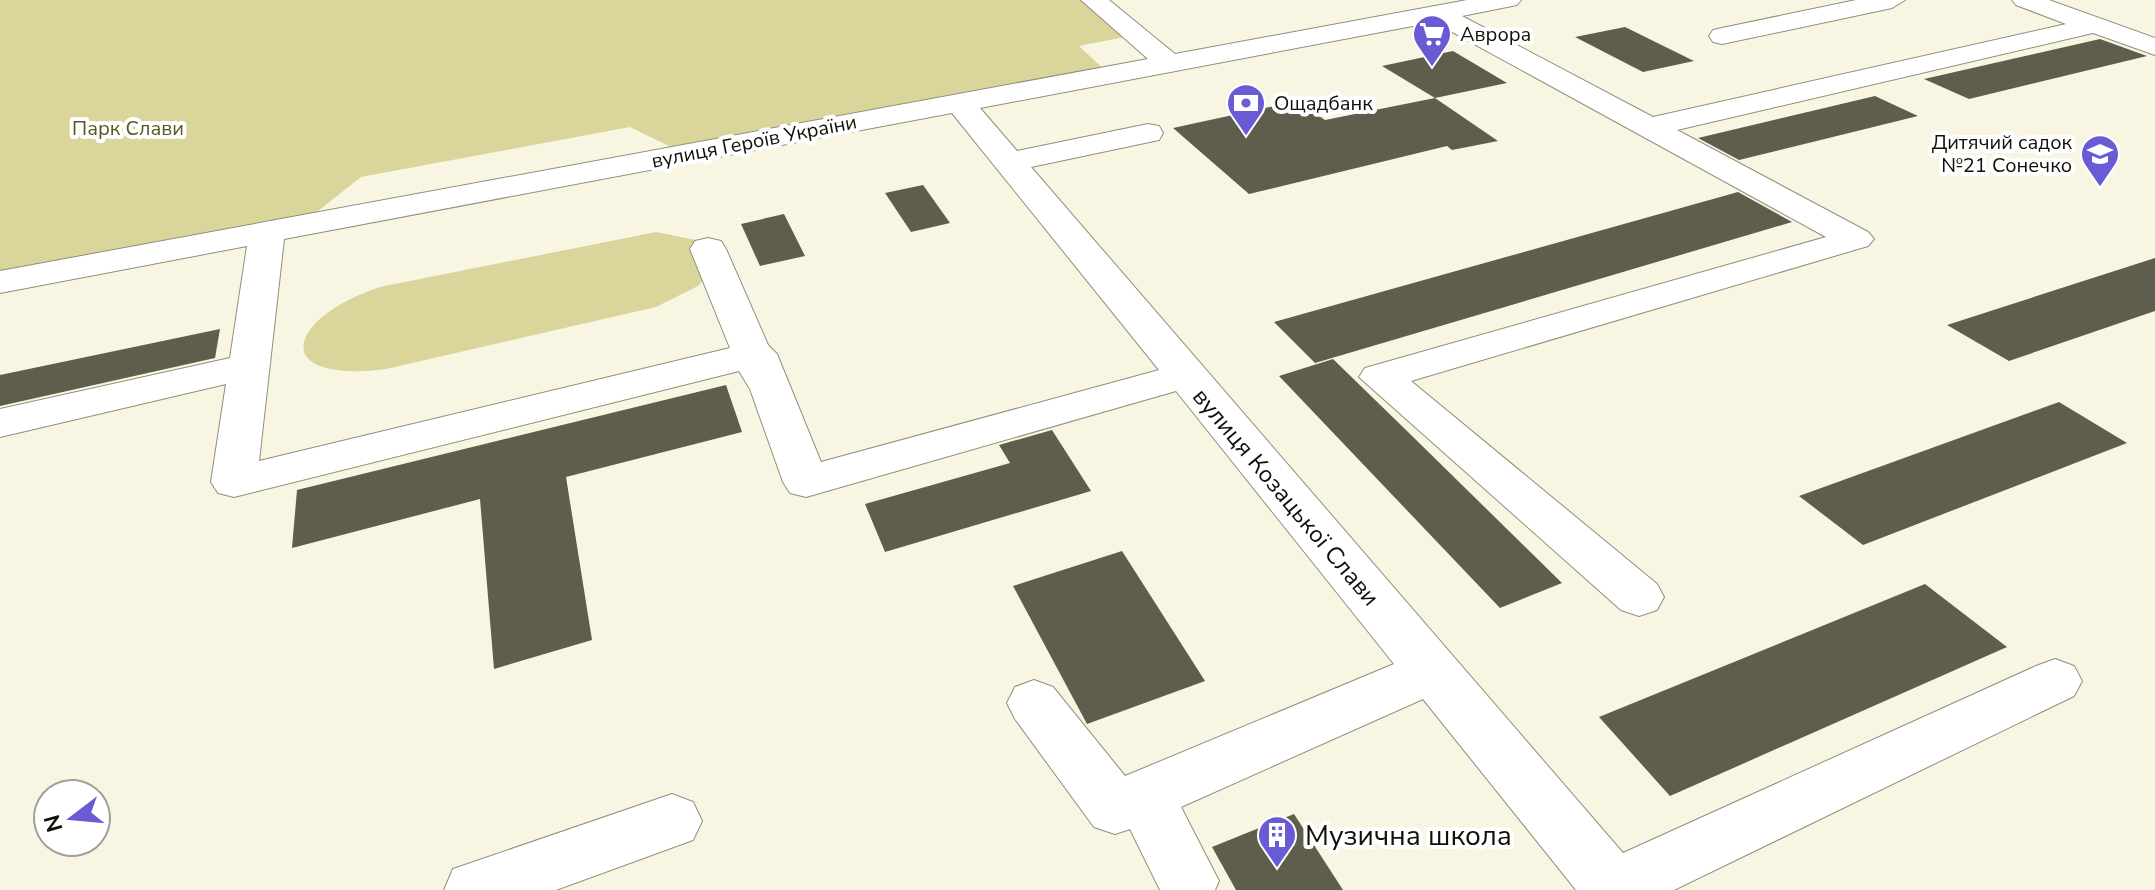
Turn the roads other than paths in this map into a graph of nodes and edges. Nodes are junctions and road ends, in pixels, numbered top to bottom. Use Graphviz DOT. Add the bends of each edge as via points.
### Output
graph roads {
  1 [pos="1094,0"];
  2 [pos="1508,0"];
  3 [pos="1892,0"];
  4 [pos="2025,0"];
  5 [pos="1437,13"];
  6 [pos="2095,25"];
  7 [pos="1722,36"];
  8 [pos="2155,47"];
  9 [pos="1170,64"];
  10 [pos="960,103"];
  11 [pos="1649,127"];
  12 [pos="1148,133"];
  13 [pos="1009,162"];
  14 [pos="267,232"];
  15 [pos="708,249"];
  16 [pos="0,282"];
  17 [pos="250,366"];
  18 [pos="1184,376"];
  19 [pos="0,423"];
  20 [pos="806,482"];
  21 [pos="1639,597"];
  22 [pos="1432,671"];
  23 [pos="2055,681"];
  24 [pos="1034,703"];
  25 [pos="1144,796"];
  26 [pos="672,821"];
  27 [pos="1188,881"];
  28 [pos="1614,889"];
  29 [pos="475,890"];
  1 -- 9 [label="street"];
  2 -- 5 [label="street, вулиця Героїв України"];
  3 -- 7 [label="street"];
  4 -- 6 [label="street"];
  5 -- 9 [label="street, вулиця Героїв України"];
  5 -- 11 [label="street"];
  6 -- 8 [label="street"];
  6 -- 11 [label="street"];
  9 -- 10 [label="street, вулиця Героїв України"];
  10 -- 13 [label="street, вулиця Козацької Слави"];
  10 -- 14 [label="street, вулиця Героїв України"];
  11 -- 21 [label="street" via="1856,239 1380,377"];
  12 -- 13 [label="street"];
  13 -- 18 [label="street, вулиця Козацької Слави"];
  14 -- 16 [label="street, вулиця Героїв України"];
  14 -- 17 [label="street"];
  15 -- 20 [label="street"];
  17 -- 19 [label="street"];
  17 -- 20 [label="street" via="234,482 757,354"];
  18 -- 20 [label="street"];
  18 -- 22 [label="street, вулиця Козацької Слави"];
  22 -- 25 [label="street"];
  22 -- 28 [label="street, вулиця Козацької Слави"];
  23 -- 28 [label="street"];
  24 -- 25 [label="street" via="1115,808"];
  25 -- 27 [label="street"];
  26 -- 29 [label="street"];
}
